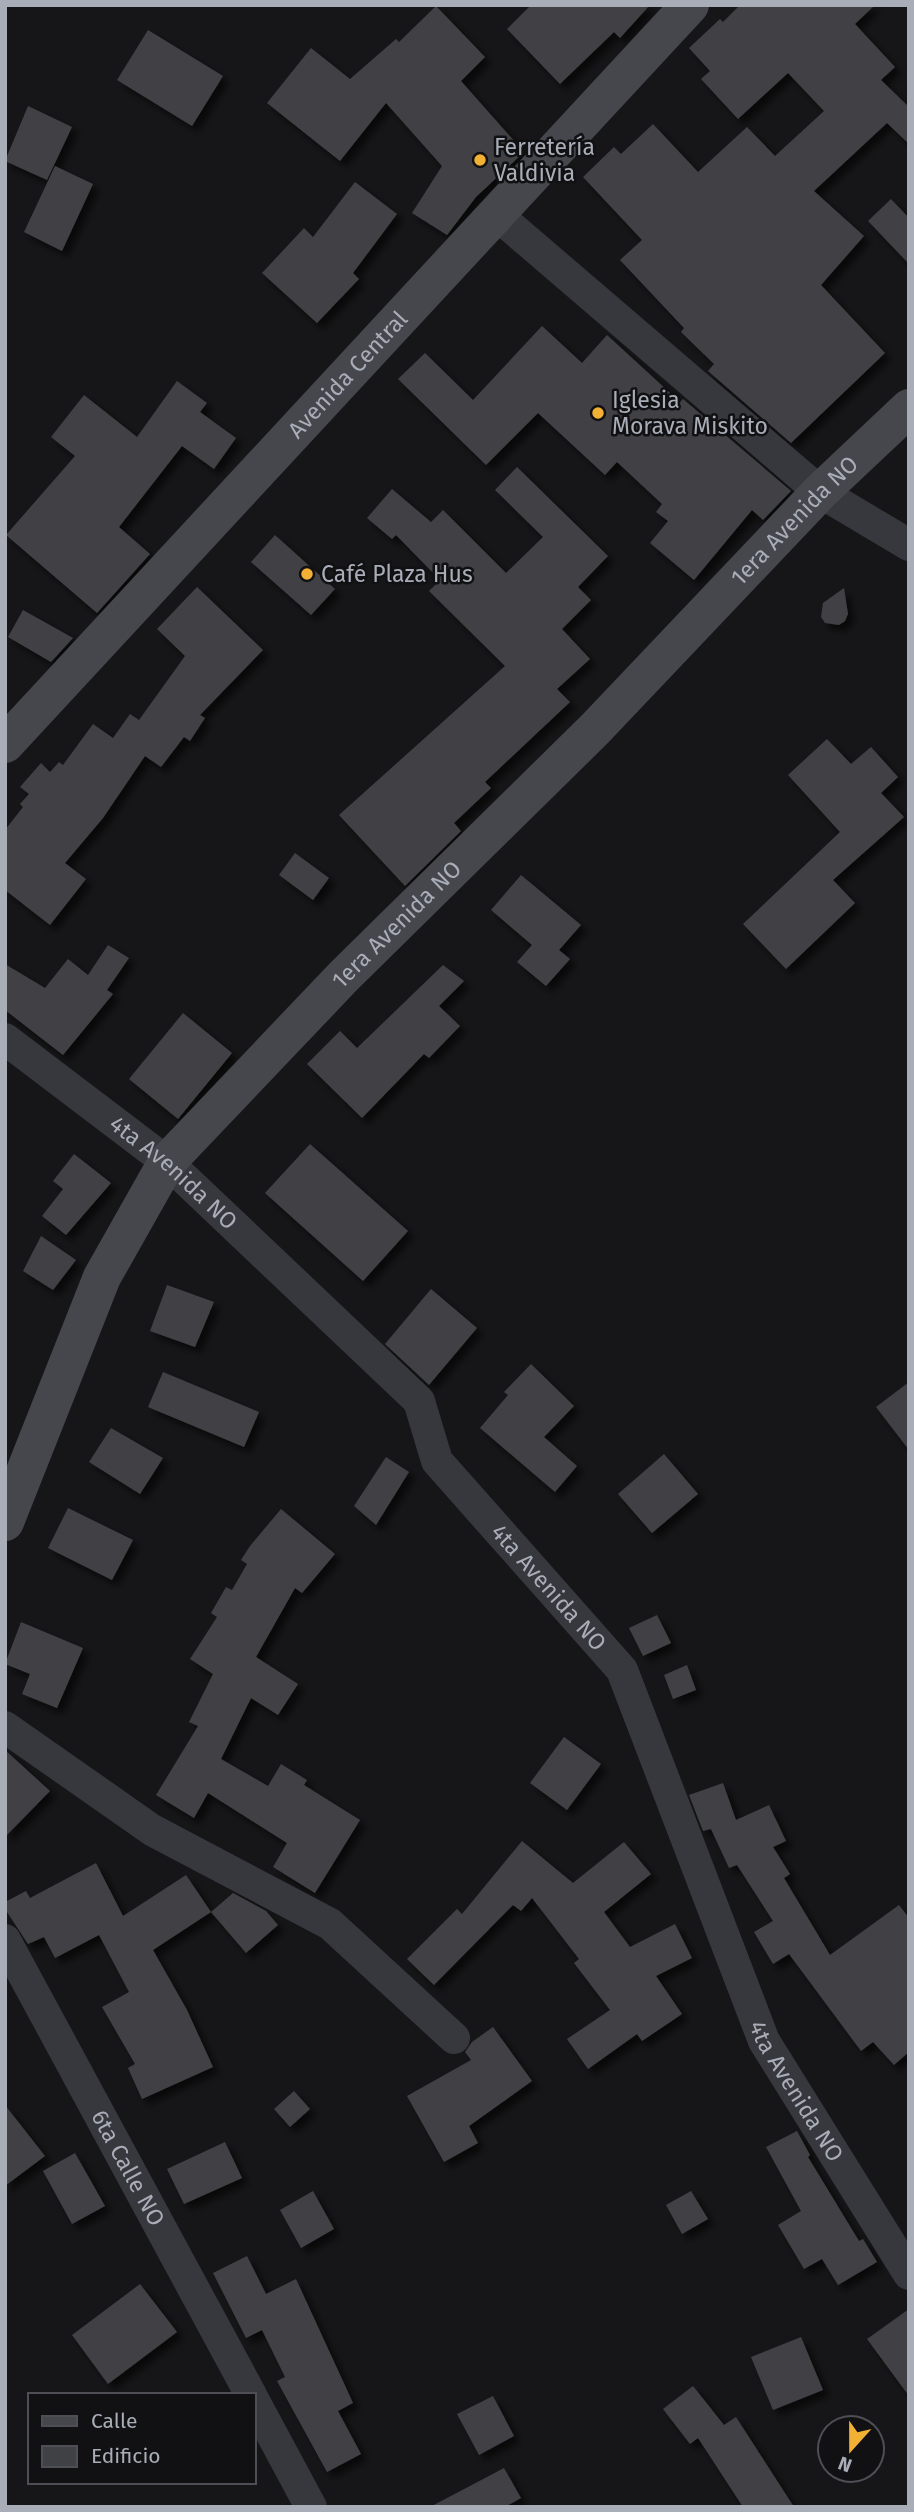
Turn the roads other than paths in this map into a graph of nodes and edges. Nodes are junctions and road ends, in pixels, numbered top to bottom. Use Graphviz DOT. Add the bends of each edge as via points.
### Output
graph roads {
  1 [pos="690,5"];
  2 [pos="496,214"];
  3 [pos="909,408"];
  4 [pos="820,492"];
  5 [pos="909,545"];
  6 [pos="5,744"];
  7 [pos="5,1040"];
  8 [pos="167,1162"];
  9 [pos="5,1522"];
  10 [pos="5,1727"];
  11 [pos="5,1940"];
  12 [pos="454,2038"];
  13 [pos="909,2274"];
  14 [pos="249,2393"];
  15 [pos="256,2405"];
  16 [pos="311,2507"];
  1 -- 2 [label="street, Avenida Central"];
  2 -- 4 [label="street"];
  2 -- 6 [label="street, Avenida Central"];
  3 -- 4 [label="street, 1era Avenida NO"];
  4 -- 5 [label="street"];
  4 -- 8 [label="street, 1era Avenida NO" via="595,729 343,977"];
  7 -- 8 [label="street, 4ta Avenida NO"];
  8 -- 9 [label="street, 1era Avenida NO" via="102,1277"];
  8 -- 13 [label="street, 4ta Avenida NO" via="419,1401 437,1461 622,1670 764,2041"];
  10 -- 12 [label="street" via="152,1830 330,1924"];
  11 -- 14 [label="street, 6ta Calle NO"];
  15 -- 16 [label="street"];
}
